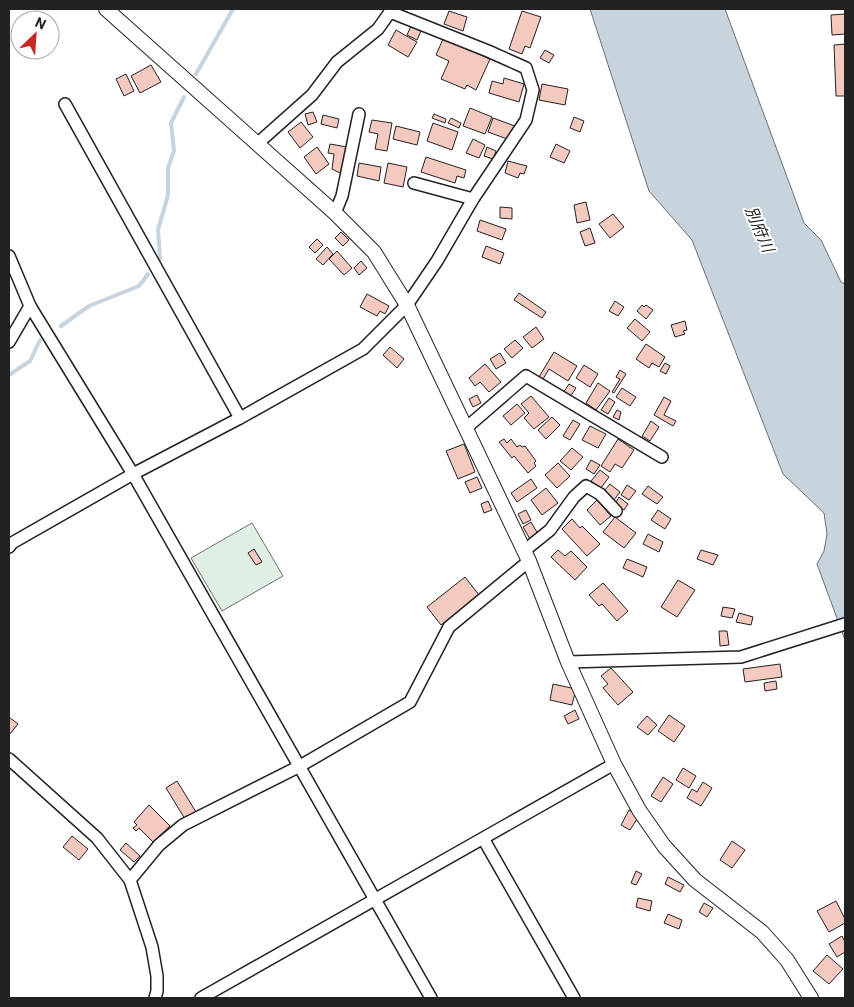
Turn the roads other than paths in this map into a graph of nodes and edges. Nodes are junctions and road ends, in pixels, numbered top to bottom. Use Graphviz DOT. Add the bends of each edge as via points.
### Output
graph roads {
  1 [pos="106,9"];
  2 [pos="390,10"];
  3 [pos="65,104"];
  4 [pos="358,114"];
  5 [pos="258,144"];
  6 [pos="414,183"];
  7 [pos="473,199"];
  8 [pos="335,212"];
  9 [pos="9,256"];
  10 [pos="30,306"];
  11 [pos="408,306"];
  12 [pos="9,342"];
  13 [pos="240,418"];
  14 [pos="466,428"];
  15 [pos="662,457"];
  16 [pos="133,474"];
  17 [pos="616,511"];
  18 [pos="10,543"];
  19 [pos="526,556"];
  20 [pos="840,626"];
  21 [pos="568,662"];
  22 [pos="9,759"];
  23 [pos="614,764"];
  24 [pos="300,766"];
  25 [pos="484,840"];
  26 [pos="130,880"];
  27 [pos="374,900"];
  28 [pos="155,998"];
  29 [pos="202,998"];
  30 [pos="430,998"];
  31 [pos="574,998"];
  32 [pos="811,998"];
  1 -- 5 [label="street"];
  2 -- 5 [label="street" via="378,29 337,62 312,95"];
  2 -- 7 [label="street" via="526,68 533,90 526,120"];
  3 -- 13 [label="street"];
  4 -- 8 [label="street" via="342,196"];
  5 -- 8 [label="street"];
  6 -- 7 [label="street"];
  7 -- 11 [label="street"];
  8 -- 11 [label="street" via="374,252"];
  9 -- 10 [label="street"];
  10 -- 12 [label="street"];
  10 -- 16 [label="street"];
  11 -- 13 [label="street" via="363,349"];
  11 -- 14 [label="street"];
  13 -- 16 [label="street"];
  14 -- 15 [label="street" via="526,376"];
  14 -- 19 [label="street"];
  16 -- 18 [label="street"];
  16 -- 24 [label="street"];
  17 -- 19 [label="street" via="600,494 586,486"];
  19 -- 21 [label="street"];
  19 -- 24 [label="street" via="449,627 410,702"];
  20 -- 21 [label="street" via="741,658"];
  21 -- 23 [label="street"];
  22 -- 26 [label="street" via="98,838"];
  23 -- 25 [label="street"];
  23 -- 32 [label="street" via="638,810 664,846 695,880 762,932 787,960"];
  24 -- 26 [label="street" via="183,824 159,844"];
  24 -- 27 [label="street"];
  25 -- 27 [label="street"];
  25 -- 31 [label="street"];
  26 -- 28 [label="street" via="152,948 157,976"];
  27 -- 29 [label="street"];
  27 -- 30 [label="street"];
}
